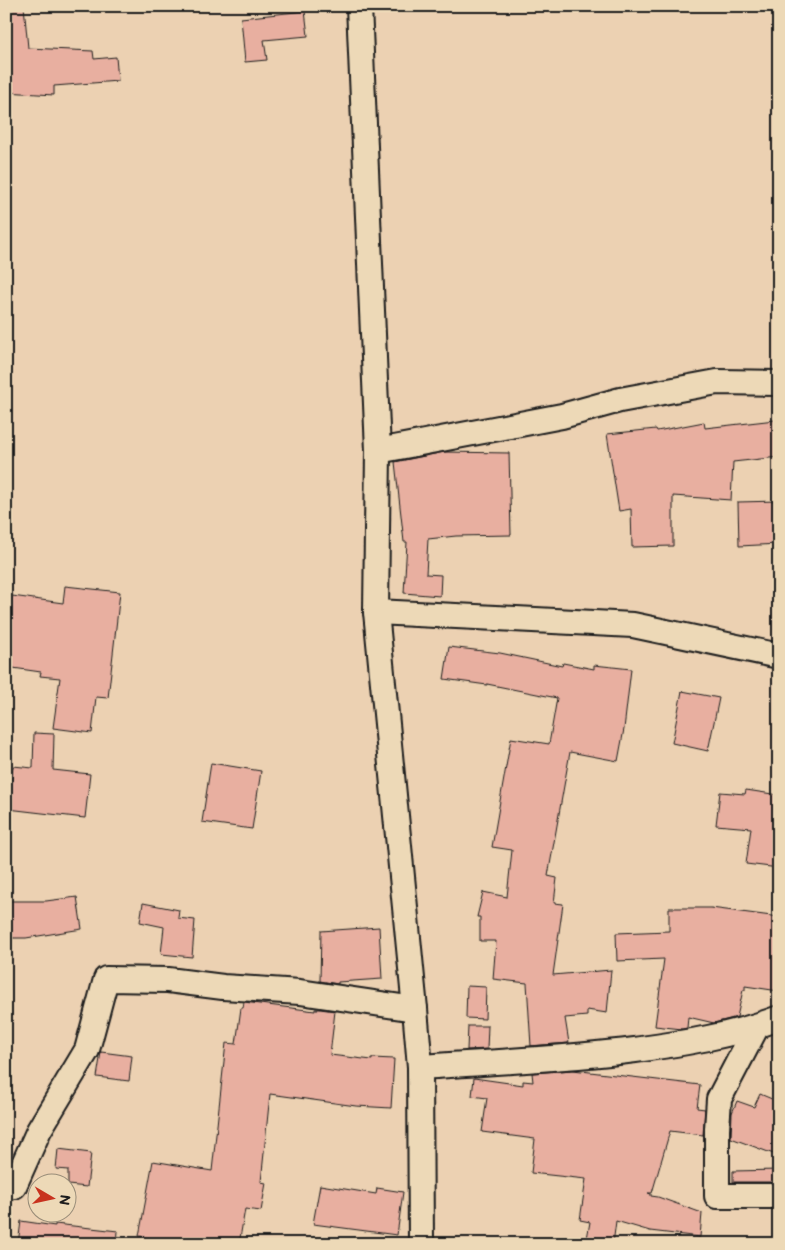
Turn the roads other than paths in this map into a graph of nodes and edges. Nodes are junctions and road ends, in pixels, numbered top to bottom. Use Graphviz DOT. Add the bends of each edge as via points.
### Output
graph roads {
  1 [pos="359,6"];
  2 [pos="779,383"];
  3 [pos="378,452"];
  4 [pos="376,612"];
  5 [pos="779,656"];
  6 [pos="416,1009"];
  7 [pos="779,1018"];
  8 [pos="757,1026"];
  9 [pos="420,1067"];
  10 [pos="6,1186"];
  11 [pos="779,1196"];
  12 [pos="421,1244"];
  1 -- 3 [label="street"];
  2 -- 3 [label="street" via="717,382"];
  3 -- 4 [label="street"];
  4 -- 5 [label="street" via="633,624"];
  4 -- 6 [label="street"];
  6 -- 9 [label="street"];
  6 -- 10 [label="street" via="300,992 168,980 106,979 87,1050 39,1130 14,1186"];
  7 -- 8 [label="street"];
  8 -- 9 [label="street" via="692,1042 593,1055"];
  8 -- 11 [label="street" via="719,1099 717,1196"];
  9 -- 12 [label="street"];
}
